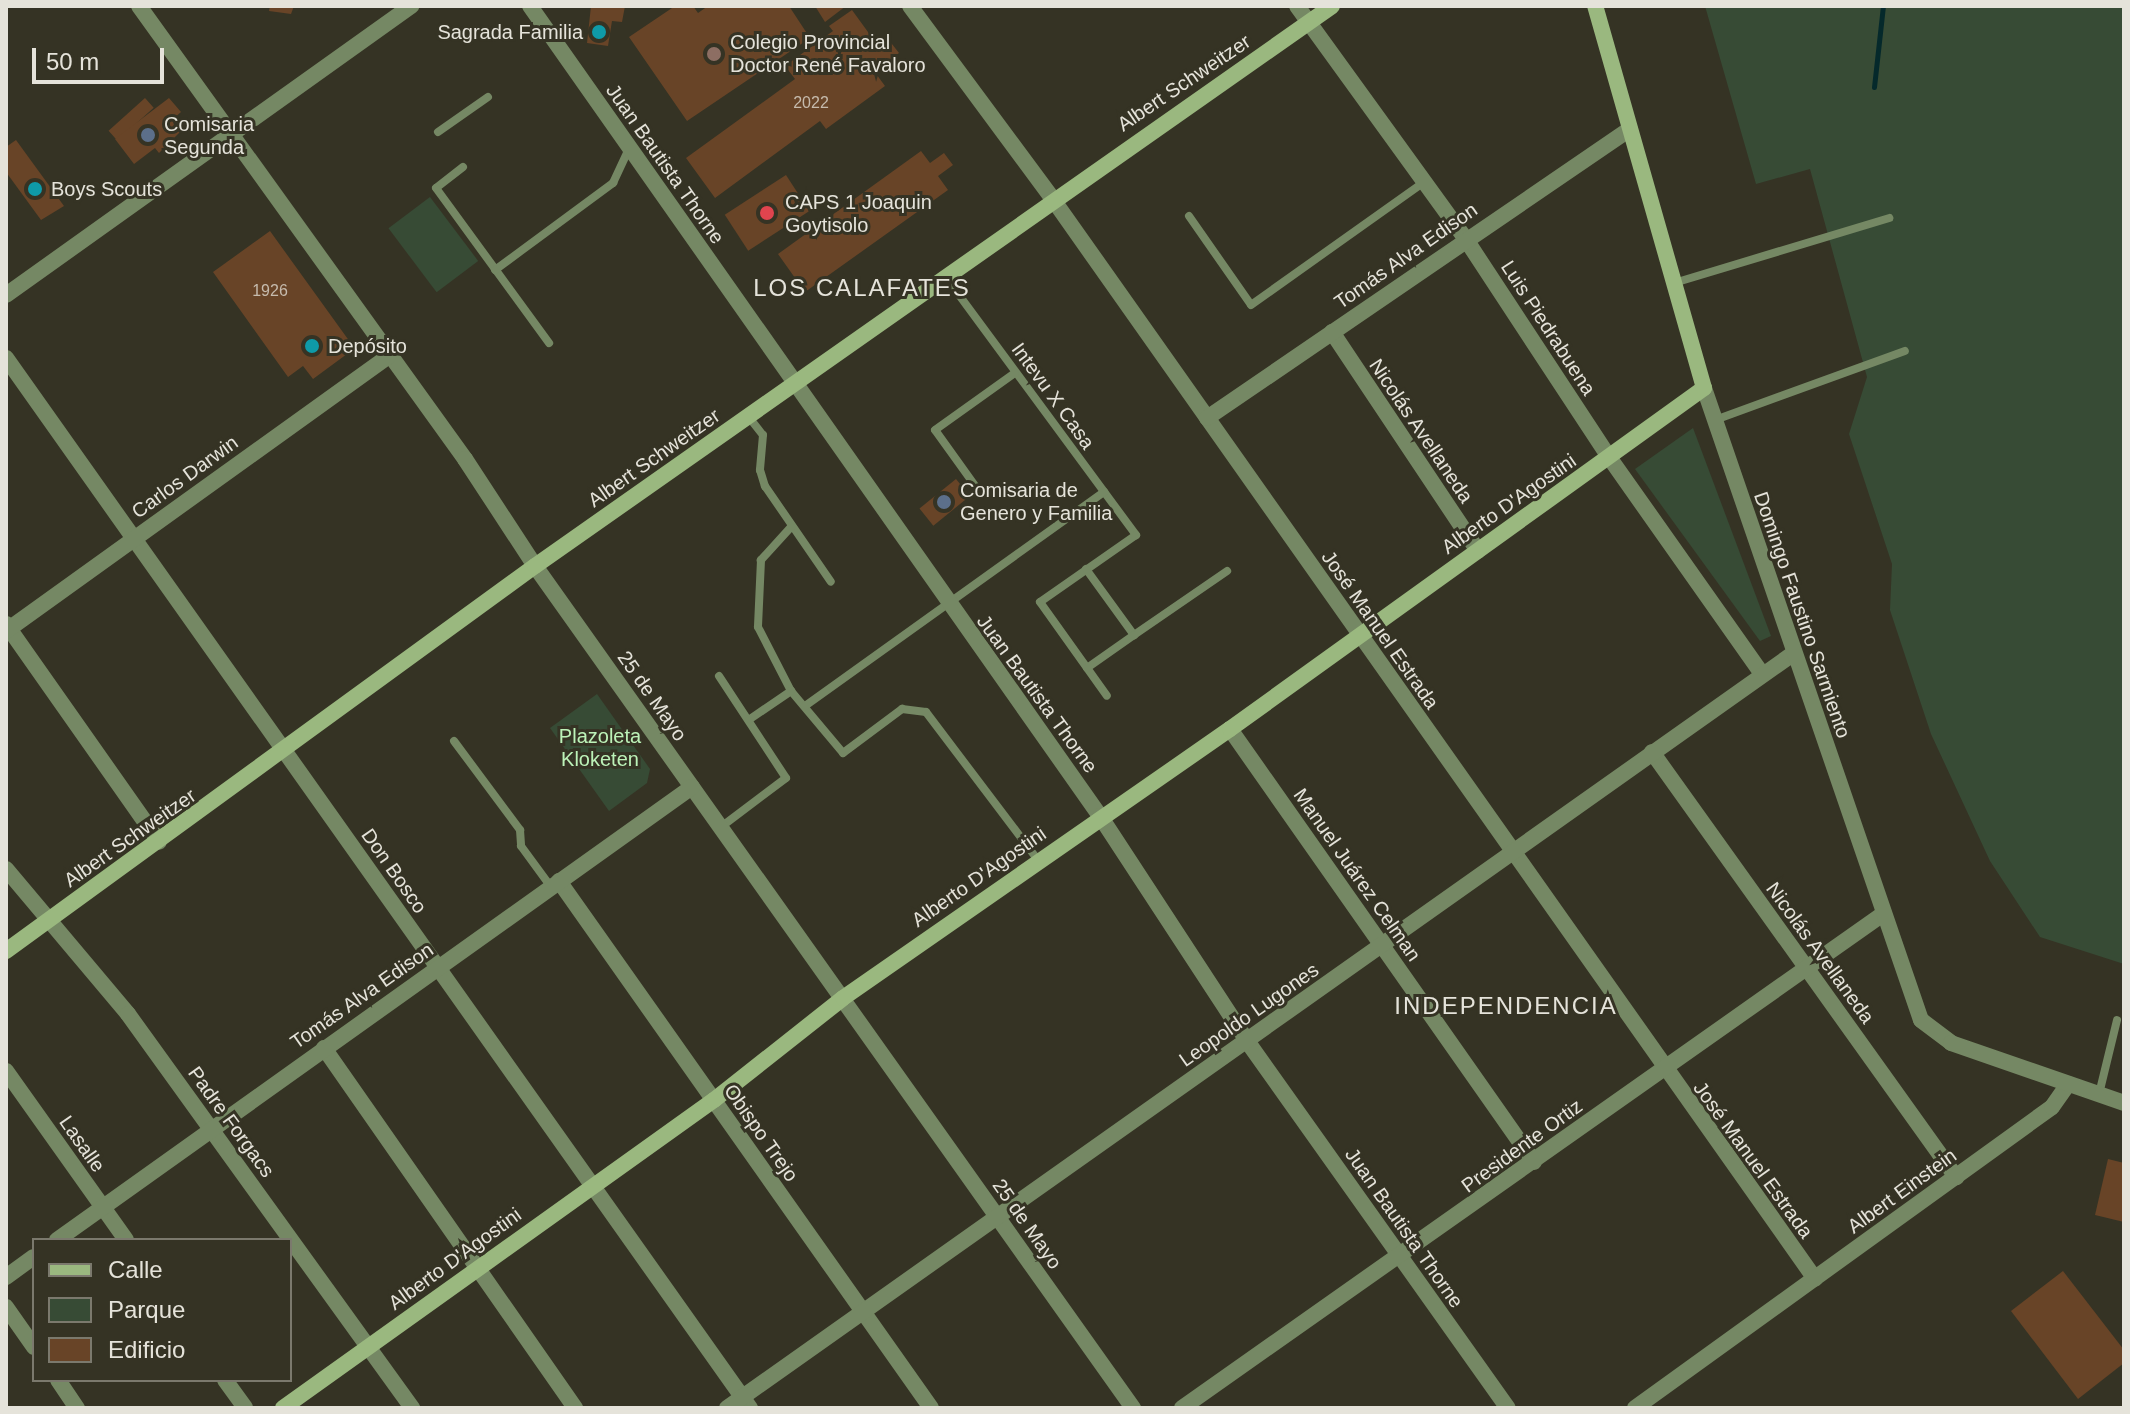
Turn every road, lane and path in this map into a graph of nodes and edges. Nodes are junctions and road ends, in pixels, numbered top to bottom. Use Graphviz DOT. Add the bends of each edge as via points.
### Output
graph roads {
  1 [pos="139,6"];
  2 [pos="411,6"];
  3 [pos="530,6"];
  4 [pos="910,6"];
  5 [pos="1297,6"];
  6 [pos="1332,6"];
  7 [pos="1595,6"];
  8 [pos="1309,22"];
  9 [pos="488,97"];
  10 [pos="1630,129"];
  11 [pos="438,132"];
  12 [pos="230,134"];
  13 [pos="630,148"];
  14 [pos="463,167"];
  15 [pos="1424,181"];
  16 [pos="1052,198"];
  17 [pos="1189,216"];
  18 [pos="1889,218"];
  19 [pos="1465,238"];
  20 [pos="495,270"];
  21 [pos="945,275"];
  22 [pos="1674,283"];
  23 [pos="6,295"];
  24 [pos="1332,332"];
  25 [pos="549,343"];
  26 [pos="1905,351"];
  27 [pos="388,356"];
  28 [pos="6,358"];
  29 [pos="1015,373"];
  30 [pos="795,383"];
  31 [pos="1704,388"];
  32 [pos="748,416"];
  33 [pos="1207,418"];
  34 [pos="1715,420"];
  35 [pos="1609,457"];
  36 [pos="976,487"];
  37 [pos="1104,492"];
  38 [pos="791,527"];
  39 [pos="134,538"];
  40 [pos="1478,551"];
  41 [pos="535,566"];
  42 [pos="1086,569"];
  43 [pos="1227,571"];
  44 [pos="831,582"];
  45 [pos="947,605"];
  46 [pos="7,628"];
  47 [pos="1359,633"];
  48 [pos="1134,635"];
  49 [pos="1794,653"];
  50 [pos="1087,668"];
  51 [pos="1762,674"];
  52 [pos="719,676"];
  53 [pos="791,691"];
  54 [pos="1107,696"];
  55 [pos="805,706"];
  56 [pos="750,719"];
  57 [pos="1230,729"];
  58 [pos="454,741"];
  59 [pos="285,752"];
  60 [pos="1652,752"];
  61 [pos="692,787"];
  62 [pos="1100,816"];
  63 [pos="721,827"];
  64 [pos="159,842"];
  65 [pos="1510,854"];
  66 [pos="1038,860"];
  67 [pos="6,869"];
  68 [pos="555,884"];
  69 [pos="1883,914"];
  70 [pos="48,921"];
  71 [pos="1382,945"];
  72 [pos="6,951"];
  73 [pos="1805,967"];
  74 [pos="439,968"];
  75 [pos="843,998"];
  76 [pos="2117,1020"];
  77 [pos="1247,1041"];
  78 [pos="324,1048"];
  79 [pos="1663,1069"];
  80 [pos="6,1071"];
  81 [pos="2068,1084"];
  82 [pos="2098,1095"];
  83 [pos="714,1100"];
  84 [pos="2124,1103"];
  85 [pos="210,1128"];
  86 [pos="1534,1162"];
  87 [pos="1956,1177"];
  88 [pos="593,1186"];
  89 [pos="102,1207"];
  90 [pos="999,1218"];
  91 [pos="60,1238"];
  92 [pos="125,1238"];
  93 [pos="290,1238"];
  94 [pos="292,1241"];
  95 [pos="32,1258"];
  96 [pos="1400,1258"];
  97 [pos="478,1266"];
  98 [pos="6,1277"];
  99 [pos="1815,1279"];
  100 [pos="6,1307"];
  101 [pos="861,1313"];
  102 [pos="32,1344"];
  103 [pos="369,1347"];
  104 [pos="59,1382"];
  105 [pos="226,1382"];
  106 [pos="746,1402"];
  107 [pos="77,1408"];
  108 [pos="245,1408"];
  109 [pos="283,1408"];
  110 [pos="412,1408"];
  111 [pos="575,1408"];
  112 [pos="727,1408"];
  113 [pos="931,1408"];
  114 [pos="1133,1408"];
  115 [pos="1182,1408"];
  116 [pos="1508,1408"];
  117 [pos="1635,1408"];
  1 -- 12 [label="street, 25 de Mayo"];
  2 -- 12 [label="street"];
  3 -- 13 [label="street, Juan Bautista Thorne"];
  4 -- 16 [label="street, José Manuel Estrada"];
  5 -- 8 [label="street, Luis Piedrabuena"];
  6 -- 8 [label="main road, Albert Schweitzer"];
  7 -- 10 [label="main road, Domingo Faustino Sarmiento"];
  8 -- 15 [label="street, Luis Piedrabuena"];
  8 -- 16 [label="main road, Albert Schweitzer"];
  9 -- 11 [label="lane"];
  10 -- 19 [label="street, Tomás Alva Edison"];
  10 -- 22 [label="main road, Domingo Faustino Sarmiento"];
  12 -- 23 [label="street"];
  12 -- 27 [label="street, 25 de Mayo"];
  13 -- 20 [label="lane" via="613,183"];
  13 -- 30 [label="street, Juan Bautista Thorne"];
  14 -- 20 [label="lane" via="436,188"];
  15 -- 17 [label="lane" via="1251,305"];
  15 -- 19 [label="street, Luis Piedrabuena"];
  16 -- 21 [label="main road, Albert Schweitzer"];
  16 -- 33 [label="street, José Manuel Estrada"];
  18 -- 22 [label="lane"];
  19 -- 24 [label="street, Tomás Alva Edison"];
  19 -- 35 [label="street, Luis Piedrabuena"];
  20 -- 25 [label="lane"];
  21 -- 29 [label="lane, Intevu X Casa"];
  21 -- 30 [label="main road, Albert Schweitzer"];
  22 -- 31 [label="main road, Domingo Faustino Sarmiento"];
  24 -- 33 [label="street, Tomás Alva Edison"];
  24 -- 40 [label="street, Nicolás Avellaneda"];
  26 -- 34 [label="lane"];
  27 -- 39 [label="street, Carlos Darwin"];
  27 -- 41 [label="street, 25 de Mayo" via="465,459"];
  28 -- 39 [label="street, Don Bosco"];
  29 -- 36 [label="lane" via="935,430"];
  29 -- 37 [label="lane, Intevu X Casa"];
  30 -- 32 [label="main road, Albert Schweitzer"];
  30 -- 45 [label="street, Juan Bautista Thorne"];
  31 -- 34 [label="street, Domingo Faustino Sarmiento"];
  31 -- 35 [label="main road, Alberto D'Agostini"];
  32 -- 38 [label="lane" via="763,435 760,470 765,486"];
  32 -- 41 [label="main road, Albert Schweitzer"];
  33 -- 47 [label="street, José Manuel Estrada"];
  34 -- 49 [label="street, Domingo Faustino Sarmiento"];
  35 -- 40 [label="main road, Alberto D'Agostini"];
  35 -- 51 [label="street, Luis Piedrabuena"];
  37 -- 42 [label="lane, Intevu X Casa" via="1136,535"];
  37 -- 45 [label="lane"];
  38 -- 44 [label="lane"];
  38 -- 53 [label="lane" via="761,560 758,627"];
  39 -- 46 [label="street, Carlos Darwin"];
  39 -- 59 [label="street, Don Bosco"];
  40 -- 47 [label="main road, Alberto D'Agostini"];
  41 -- 59 [label="main road, Albert Schweitzer"];
  41 -- 61 [label="street, 25 de Mayo"];
  42 -- 48 [label="lane"];
  42 -- 50 [label="lane" via="1040,602"];
  43 -- 48 [label="lane"];
  45 -- 55 [label="lane"];
  45 -- 62 [label="street, Juan Bautista Thorne"];
  46 -- 64 [label="street"];
  47 -- 57 [label="main road, Alberto D'Agostini"];
  47 -- 65 [label="street, José Manuel Estrada"];
  48 -- 50 [label="lane"];
  49 -- 51 [label="street, Leopoldo Lugones"];
  49 -- 69 [label="street, Domingo Faustino Sarmiento"];
  50 -- 54 [label="lane"];
  51 -- 60 [label="street, Leopoldo Lugones"];
  52 -- 56 [label="lane"];
  53 -- 55 [label="lane"];
  53 -- 56 [label="lane"];
  55 -- 66 [label="lane" via="843,753 902,709 926,712"];
  56 -- 63 [label="lane" via="786,778"];
  57 -- 62 [label="main road, Alberto D'Agostini"];
  57 -- 71 [label="street, Manuel Juárez Celman"];
  58 -- 68 [label="lane" via="520,830 521,846"];
  59 -- 64 [label="main road, Albert Schweitzer"];
  59 -- 74 [label="street, Don Bosco"];
  60 -- 65 [label="street, Leopoldo Lugones"];
  60 -- 73 [label="street, Nicolás Avellaneda"];
  61 -- 63 [label="street, 25 de Mayo"];
  61 -- 68 [label="street, Tomás Alva Edison"];
  62 -- 66 [label="main road, Alberto D'Agostini"];
  62 -- 77 [label="street, Juan Bautista Thorne"];
  63 -- 75 [label="street, 25 de Mayo"];
  64 -- 70 [label="main road, Albert Schweitzer"];
  65 -- 71 [label="street, Leopoldo Lugones"];
  65 -- 79 [label="street, José Manuel Estrada"];
  66 -- 75 [label="main road, Alberto D'Agostini"];
  67 -- 70 [label="street, Padre Forgacs"];
  68 -- 74 [label="street, Tomás Alva Edison"];
  68 -- 83 [label="street, Obispo Trejo"];
  69 -- 73 [label="street, Presidente Ortiz"];
  69 -- 81 [label="street, Domingo Faustino Sarmiento" via="1912,1003 1934,1034"];
  70 -- 72 [label="main road, Albert Schweitzer"];
  70 -- 85 [label="street, Padre Forgacs" via="128,1014"];
  71 -- 77 [label="street, Leopoldo Lugones"];
  71 -- 86 [label="street, Manuel Juárez Celman"];
  73 -- 79 [label="street, Presidente Ortiz"];
  73 -- 87 [label="street, Nicolás Avellaneda"];
  74 -- 78 [label="street, Tomás Alva Edison"];
  74 -- 88 [label="street, Don Bosco"];
  75 -- 83 [label="main road, Alberto D'Agostini"];
  75 -- 90 [label="street, 25 de Mayo"];
  76 -- 82 [label="lane"];
  77 -- 90 [label="street, Leopoldo Lugones"];
  77 -- 96 [label="street, Juan Bautista Thorne"];
  78 -- 85 [label="street, Tomás Alva Edison"];
  78 -- 97 [label="street"];
  79 -- 86 [label="street, Presidente Ortiz"];
  79 -- 99 [label="street, José Manuel Estrada"];
  80 -- 89 [label="street, Lasalle"];
  81 -- 82 [label="street, Domingo Faustino Sarmiento"];
  81 -- 87 [label="street, Albert Einstein" via="2052,1107"];
  82 -- 84 [label="street, Domingo Faustino Sarmiento"];
  83 -- 88 [label="main road, Alberto D'Agostini"];
  83 -- 101 [label="street, Obispo Trejo"];
  85 -- 89 [label="street, Tomás Alva Edison"];
  85 -- 93 [label="street, Padre Forgacs"];
  86 -- 96 [label="street, Presidente Ortiz"];
  87 -- 99 [label="street, Albert Einstein"];
  88 -- 97 [label="main road, Alberto D'Agostini"];
  88 -- 106 [label="street, Don Bosco"];
  89 -- 91 [label="street, Tomás Alva Edison"];
  89 -- 92 [label="street, Lasalle"];
  90 -- 101 [label="street, Leopoldo Lugones"];
  90 -- 114 [label="street, 25 de Mayo"];
  94 -- 103 [label="street, Padre Forgacs"];
  95 -- 98 [label="street"];
  96 -- 115 [label="street, Presidente Ortiz"];
  96 -- 116 [label="street, Juan Bautista Thorne"];
  97 -- 103 [label="main road, Alberto D'Agostini"];
  97 -- 111 [label="street"];
  99 -- 117 [label="street, Albert Einstein"];
  100 -- 102 [label="street"];
  101 -- 106 [label="street, Leopoldo Lugones"];
  101 -- 113 [label="street, Obispo Trejo"];
  103 -- 109 [label="main road, Alberto D'Agostini"];
  103 -- 110 [label="street, Padre Forgacs"];
  104 -- 107 [label="street"];
  105 -- 108 [label="street"];
  106 -- 112 [label="street, Leopoldo Lugones"];
}
